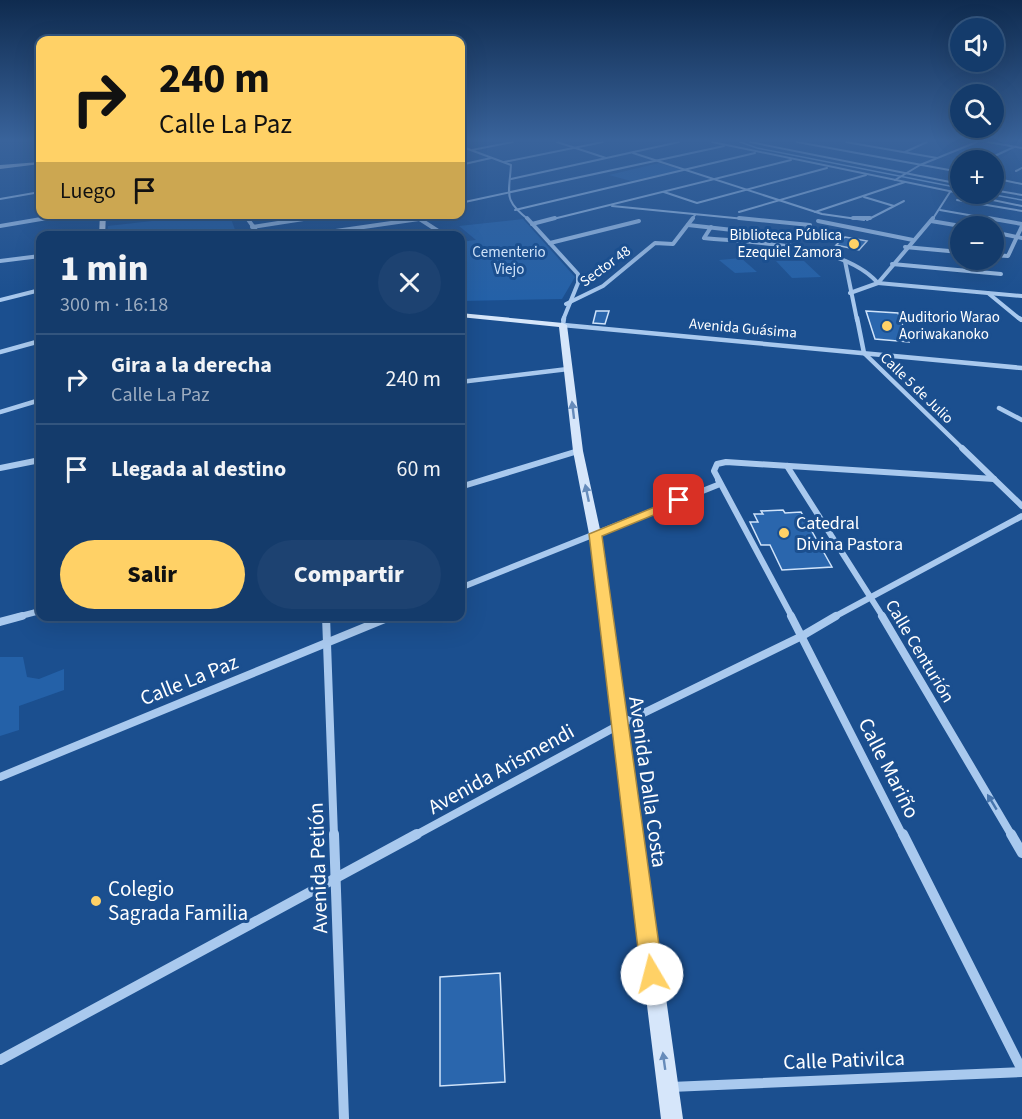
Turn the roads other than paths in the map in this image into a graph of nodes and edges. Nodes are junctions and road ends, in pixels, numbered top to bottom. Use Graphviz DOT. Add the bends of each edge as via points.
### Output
graph roads {
  1 [pos="27,194"];
  2 [pos="513,194"];
  3 [pos="583,194"];
  4 [pos="650,194"];
  5 [pos="671,194"];
  6 [pos="732,194"];
  7 [pos="762,194"];
  8 [pos="799,194"];
  9 [pos="867,194"];
  10 [pos="949,194"];
  11 [pos="510,195"];
  12 [pos="862,196"];
  13 [pos="0,199"];
  14 [pos="779,200"];
  15 [pos="904,201"];
  16 [pos="465,202"];
  17 [pos="1004,202"];
  18 [pos="981,204"];
  19 [pos="608,206"];
  20 [pos="895,206"];
  21 [pos="1022,206"];
  22 [pos="515,210"];
  23 [pos="940,210"];
  24 [pos="1022,211"];
  25 [pos="739,212"];
  26 [pos="814,212"];
  27 [pos="822,214"];
  28 [pos="695,215"];
  29 [pos="43,219"];
  30 [pos="247,219"];
  31 [pos="305,219"];
  32 [pos="418,219"];
  33 [pos="639,221"];
  34 [pos="818,221"];
  35 [pos="931,221"];
  36 [pos="532,224"];
  37 [pos="950,224"];
  38 [pos="688,225"];
  39 [pos="810,225"];
  40 [pos="1022,225"];
  41 [pos="0,226"];
  42 [pos="252,227"];
  43 [pos="711,227"];
  44 [pos="256,231"];
  45 [pos="335,231"];
  46 [pos="438,231"];
  47 [pos="1004,234"];
  48 [pos="795,237"];
  49 [pos="1017,237"];
  50 [pos="1022,238"];
  51 [pos="913,240"];
  52 [pos="550,243"];
  53 [pos="787,247"];
  54 [pos="906,248"];
  55 [pos="950,251"];
  56 [pos="36,256"];
  57 [pos="1004,256"];
  58 [pos="0,261"];
  59 [pos="845,261"];
  60 [pos="892,264"];
  61 [pos="1001,274"];
  62 [pos="878,283"];
  63 [pos="36,291"];
  64 [pos="850,293"];
  65 [pos="988,293"];
  66 [pos="1022,296"];
  67 [pos="0,300"];
  68 [pos="567,304"];
  69 [pos="465,315"];
  70 [pos="1022,320"];
  71 [pos="562,325"];
  72 [pos="36,342"];
  73 [pos="0,352"];
  74 [pos="864,353"];
  75 [pos="1022,368"];
  76 [pos="568,369"];
  77 [pos="465,381"];
  78 [pos="36,401"];
  79 [pos="999,408"];
  80 [pos="0,412"];
  81 [pos="1022,420"];
  82 [pos="578,451"];
  83 [pos="36,461"];
  84 [pos="788,466"];
  85 [pos="0,468"];
  86 [pos="994,480"];
  87 [pos="720,483"];
  88 [pos="465,485"];
  89 [pos="1022,506"];
  90 [pos="1022,516"];
  91 [pos="595,534"];
  92 [pos="465,586"];
  93 [pos="870,596"];
  94 [pos="36,611"];
  95 [pos="326,621"];
  96 [pos="380,621"];
  97 [pos="0,622"];
  98 [pos="802,636"];
  99 [pos="326,644"];
  100 [pos="619,725"];
  101 [pos="0,777"];
  102 [pos="1022,853"];
  103 [pos="337,879"];
  104 [pos="0,1060"];
  105 [pos="1022,1071"];
  106 [pos="667,1088"];
  107 [pos="344,1119"];
  108 [pos="672,1119"];
  1 -- 13 [label="street"];
  2 -- 11 [label="street"];
  3 -- 22 [label="street"];
  4 -- 19 [label="street"];
  5 -- 6 [label="street" via="697,203"];
  7 -- 14 [label="street"];
  8 -- 14 [label="street"];
  9 -- 12 [label="street"];
  10 -- 23 [label="street"];
  11 -- 16 [label="street"];
  11 -- 22 [label="street"];
  12 -- 20 [label="street"];
  12 -- 26 [label="street"];
  14 -- 25 [label="street"];
  14 -- 26 [label="street"];
  15 -- 20 [label="street"];
  17 -- 21 [label="street"];
  18 -- 24 [label="street"];
  19 -- 28 [label="street"];
  19 -- 36 [label="street"];
  20 -- 27 [label="street" via="866,220"];
  22 -- 36 [label="street"];
  23 -- 35 [label="street"];
  23 -- 40 [label="street"];
  26 -- 27 [label="street"];
  27 -- 34 [label="street"];
  28 -- 38 [label="street"];
  28 -- 39 [label="street"];
  29 -- 41 [label="street"];
  30 -- 42 [label="street"];
  31 -- 42 [label="street"];
  32 -- 45 [label="street"];
  32 -- 46 [label="street"];
  33 -- 52 [label="street"];
  34 -- 39 [label="street"];
  34 -- 51 [label="street"];
  35 -- 37 [label="street"];
  35 -- 51 [label="street"];
  36 -- 52 [label="street"];
  38 -- 43 [label="street"];
  38 -- 68 [label="street, Sector 48" via="673,244 655,243 603,286"];
  39 -- 48 [label="street"];
  40 -- 49 [label="street"];
  42 -- 44 [label="street"];
  43 -- 48 [label="street"];
  43 -- 53 [label="street" via="704,238"];
  47 -- 49 [label="street"];
  48 -- 53 [label="street"];
  49 -- 50 [label="street"];
  49 -- 57 [label="street" via="1008,256"];
  51 -- 54 [label="street"];
  52 -- 68 [label="street" via="580,278"];
  53 -- 59 [label="street"];
  54 -- 55 [label="street"];
  54 -- 60 [label="street"];
  56 -- 58 [label="street"];
  59 -- 62 [label="street" via="870,270"];
  59 -- 64 [label="street, Calle 5 de Julio"];
  60 -- 61 [label="street"];
  60 -- 62 [label="street"];
  62 -- 64 [label="street"];
  62 -- 65 [label="street"];
  63 -- 67 [label="street"];
  64 -- 74 [label="street, Calle 5 de Julio"];
  65 -- 66 [label="street"];
  65 -- 70 [label="street"];
  68 -- 71 [label="street"];
  69 -- 71 [label="main road, Avenida Guásima"];
  71 -- 74 [label="street, Avenida Guásima"];
  71 -- 76 [label="main road, Avenida Dalla Costa"];
  72 -- 73 [label="street"];
  74 -- 75 [label="street, Avenida Guásima"];
  74 -- 86 [label="street, Calle 5 de Julio"];
  76 -- 77 [label="street"];
  82 -- 76 [label="main road, Avenida Dalla Costa, one-way"];
  78 -- 80 [label="street"];
  79 -- 81 [label="street"];
  82 -- 88 [label="street"];
  91 -- 82 [label="main road, Avenida Dalla Costa, one-way"];
  83 -- 85 [label="street"];
  84 -- 86 [label="street"];
  84 -- 87 [label="street" via="717,464 714,471"];
  84 -- 93 [label="street, Calle Centurión"];
  86 -- 89 [label="street, Calle 5 de Julio"];
  87 -- 91 [label="street"];
  87 -- 98 [label="street, Calle Mariño"];
  90 -- 93 [label="street, Avenida Arismendi"];
  91 -- 92 [label="street"];
  91 -- 100 [label="main road, Avenida Dalla Costa"];
  93 -- 98 [label="street, Avenida Arismendi"];
  102 -- 93 [label="street, Calle Centurión, one-way"];
  94 -- 97 [label="street"];
  95 -- 99 [label="street, Avenida Petión"];
  96 -- 99 [label="street, Calle La Paz"];
  98 -- 100 [label="street, Avenida Arismendi"];
  98 -- 105 [label="street, Calle Mariño"];
  99 -- 101 [label="street, Calle La Paz"];
  99 -- 103 [label="street, Avenida Petión"];
  100 -- 103 [label="street, Avenida Arismendi"];
  106 -- 100 [label="main road, Avenida Dalla Costa, one-way"];
  103 -- 104 [label="street, Avenida Arismendi"];
  103 -- 107 [label="street, Avenida Petión"];
  105 -- 106 [label="street, Calle Pativilca"];
  106 -- 108 [label="main road, Avenida Dalla Costa"];
}
